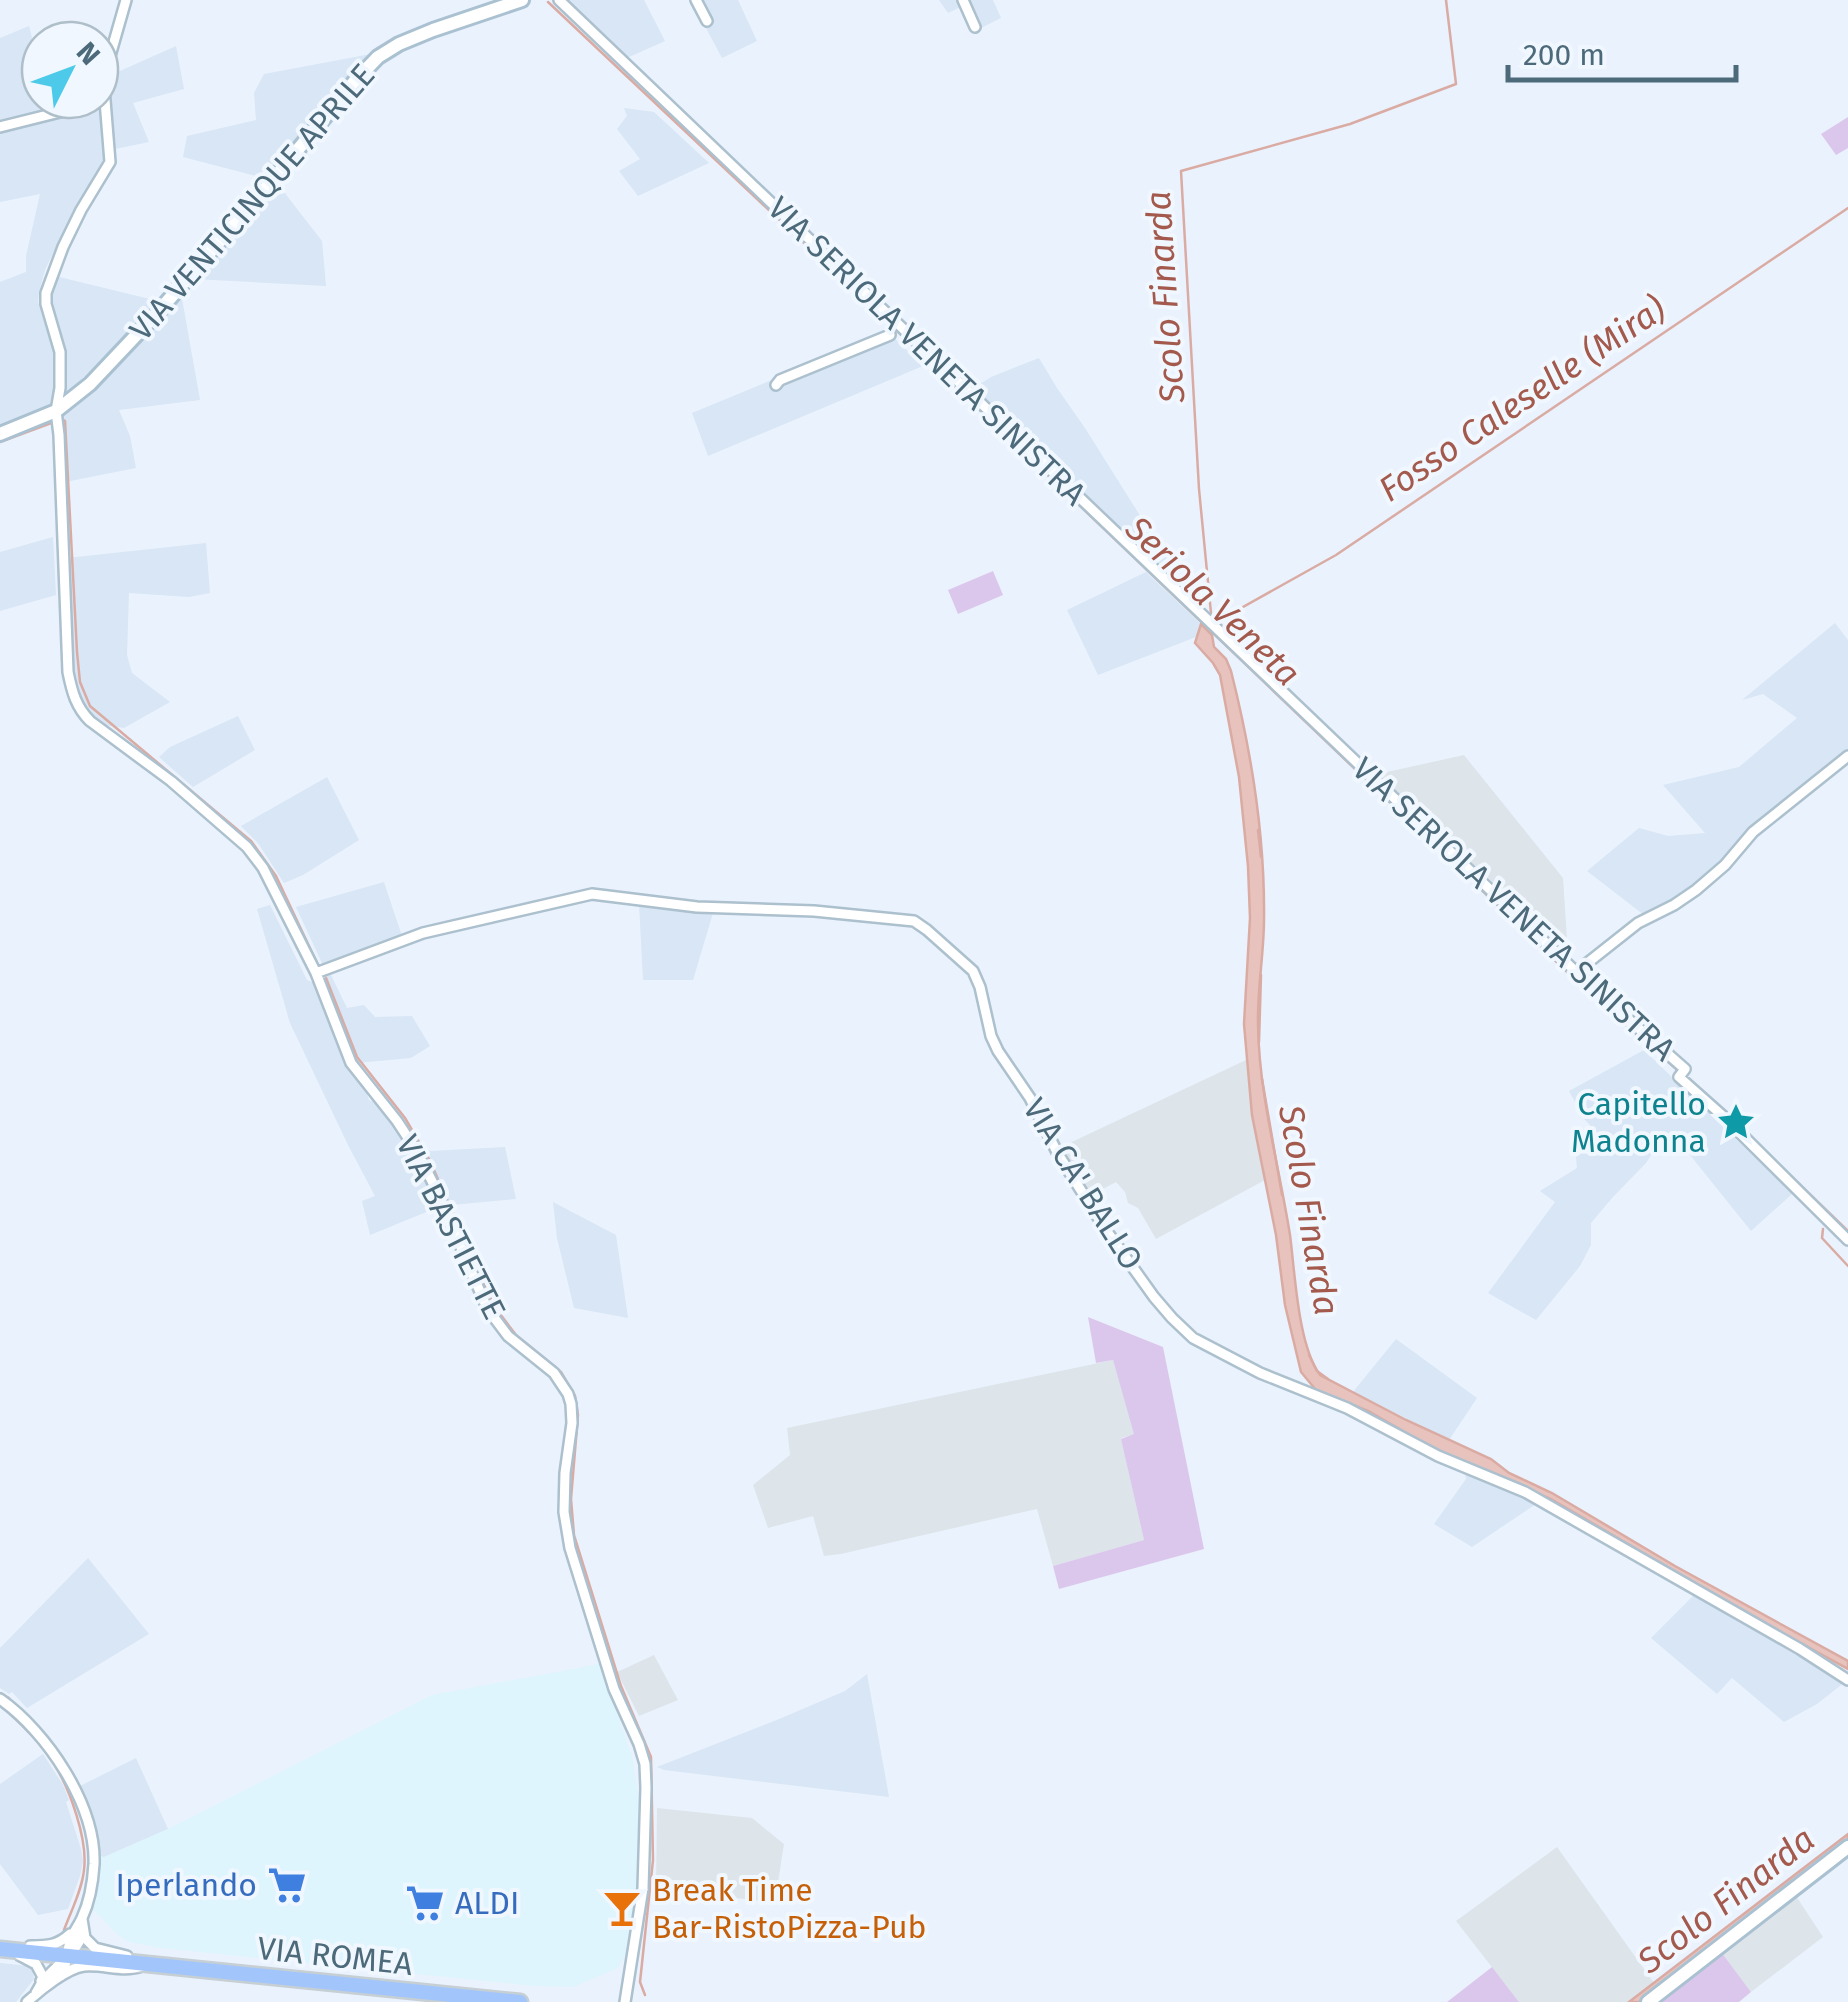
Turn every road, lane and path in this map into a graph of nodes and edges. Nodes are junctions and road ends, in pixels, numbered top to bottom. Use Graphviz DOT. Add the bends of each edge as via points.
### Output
graph roads {
  1 [pos="522,0"];
  2 [pos="559,0"];
  3 [pos="696,0"];
  4 [pos="963,0"];
  5 [pos="707,21"];
  6 [pos="975,27"];
  7 [pos="30,120"];
  8 [pos="106,120"];
  9 [pos="0,128"];
  10 [pos="890,335"];
  11 [pos="776,385"];
  12 [pos="56,411"];
  13 [pos="0,434"];
  14 [pos="1848,756"];
  15 [pos="1576,972"];
  16 [pos="316,973"];
  17 [pos="1848,1240"];
  18 [pos="1848,1680"];
  19 [pos="0,1699"];
  20 [pos="1848,1848"];
  21 [pos="80,1927"];
  22 [pos="4,1950"];
  23 [pos="68,1957"];
  24 [pos="144,1965"];
  25 [pos="61,1976"];
  26 [pos="40,1984"];
  27 [pos="31,1999"];
  28 [pos="520,2002"];
  29 [pos="625,2002"];
  30 [pos="1648,2002"];
  1 -- 12 [label="street, VIA VENTICINQUE APRILE" via="378,57 159,311"];
  2 -- 15 [label="street, VIA SERIOLA VENETA SINISTRA"];
  3 -- 5 [label="street"];
  4 -- 6 [label="street"];
  7 -- 9 [label="street"];
  8 -- 12 [label="street, VIA BASTIETTE" via="110,162 46,292 60,352"];
  10 -- 11 [label="street"];
  12 -- 13 [label="street, VIA VENTICINQUE APRILE"];
  12 -- 16 [label="street, VIA BASTIETTE" via="68,672 76,702 90,721 247,847"];
  14 -- 15 [label="street" via="1753,832 1696,890"];
  15 -- 17 [label="street, VIA SERIOLA VENETA SINISTRA"];
  16 -- 18 [label="street, VIA CA' BALLO" via="422,934 592,894 914,922 974,971 991,1036 1058,1154 1154,1297 1194,1338 1525,1492"];
  16 -- 29 [label="street, VIA BASTIETTE" via="352,1062 421,1159 487,1308 508,1336 554,1373 571,1404 564,1498 570,1548 645,1764 643,1888"];
  19 -- 21 [label="street" via="62,1764 84,1814 94,1860"];
  20 -- 30 [label="street"];
  21 -- 22 [label="street" via="52,1946"];
  21 -- 23 [label="street"];
  21 -- 24 [label="street" via="94,1948"];
  22 -- 23 [label="main road, VIA ROMEA"];
  22 -- 26 [label="street" via="36,1964"];
  23 -- 24 [label="main road, VIA ROMEA"];
  23 -- 25 [label="street"];
  23 -- 26 [label="street"];
  24 -- 25 [label="street" via="85,1966"];
  24 -- 28 [label="main road, VIA ROMEA"];
  25 -- 27 [label="street"];
  26 -- 27 [label="street"];
}
